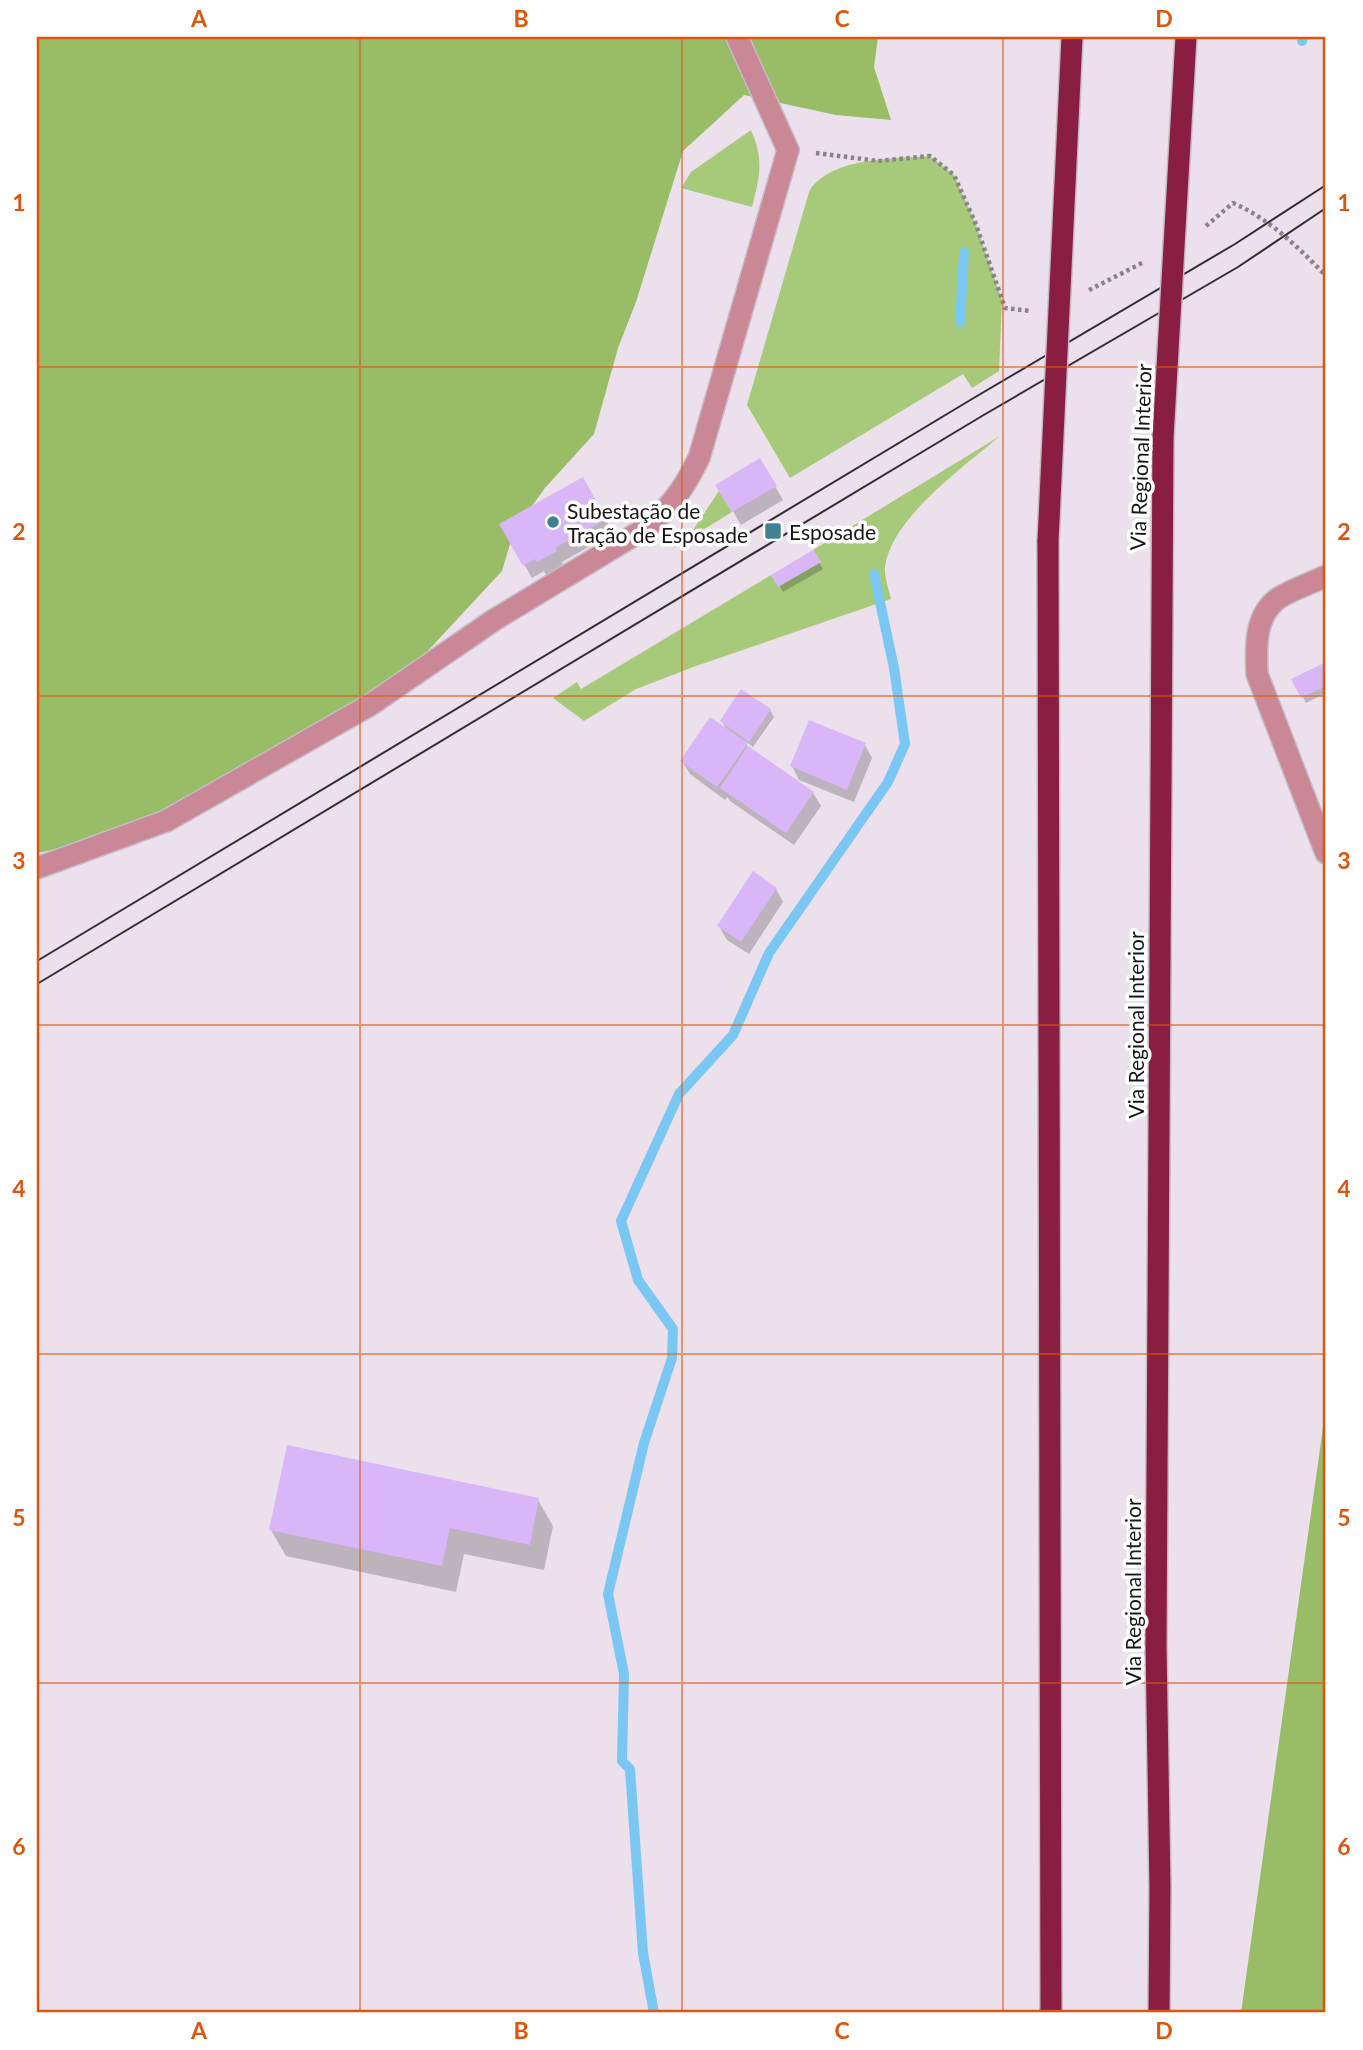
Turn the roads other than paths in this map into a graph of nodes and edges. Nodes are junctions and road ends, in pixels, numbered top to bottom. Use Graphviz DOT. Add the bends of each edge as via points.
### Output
graph roads {
  1 [pos="737,37"];
  2 [pos="1072,37"];
  3 [pos="1186,37"];
  4 [pos="1326,576"];
  5 [pos="1326,853"];
  6 [pos="37,868"];
  7 [pos="1051,2013"];
  8 [pos="1159,2013"];
  1 -- 6 [label="street" via="788,150 699,458 683,491 667,510 646,528 494,620 370,705 166,821"];
  2 -- 7 [label="highway, bridge" via="1048,541"];
  3 -- 8 [label="highway, Via Regional Interior, bridge" via="1163,438 1156,1645"];
  4 -- 5 [label="street" via="1276,600 1260,623 1256,646 1257,674"];
}
